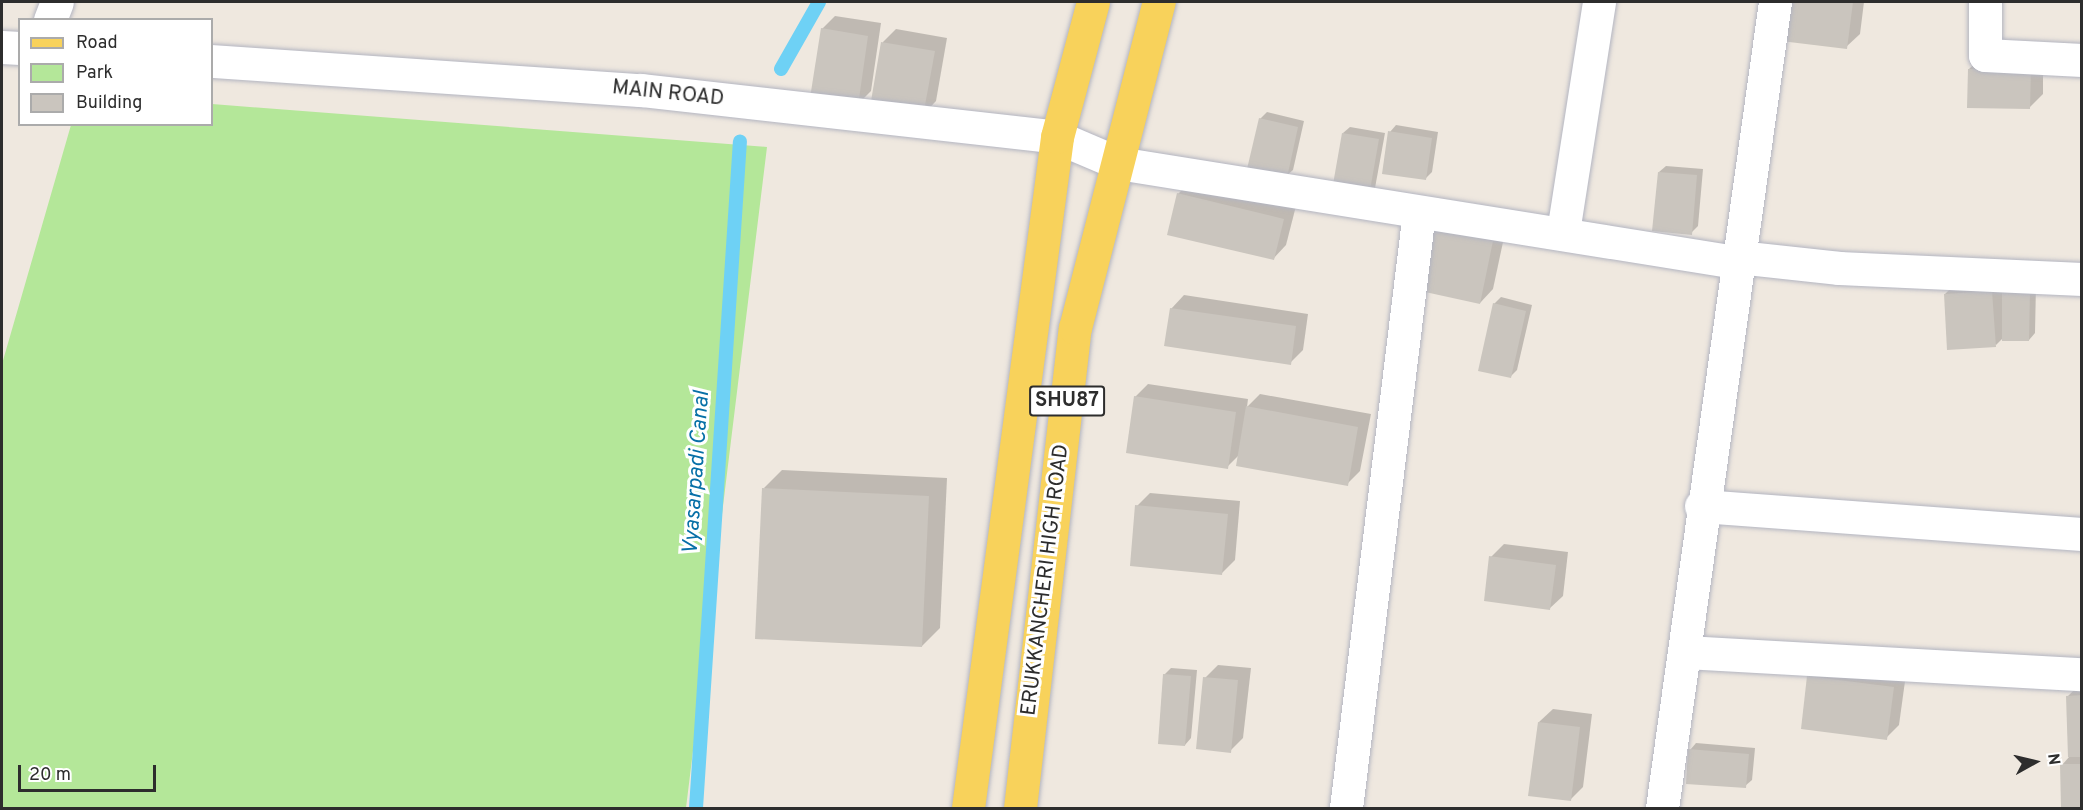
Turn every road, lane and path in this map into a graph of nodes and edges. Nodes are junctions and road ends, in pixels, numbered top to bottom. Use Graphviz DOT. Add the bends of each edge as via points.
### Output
graph roads {
  1 [pos="57,2"];
  2 [pos="1093,2"];
  3 [pos="1160,2"];
  4 [pos="1599,2"];
  5 [pos="1774,2"];
  6 [pos="1985,2"];
  7 [pos="51,18"];
  8 [pos="2,47"];
  9 [pos="18,48"];
  10 [pos="2082,60"];
  11 [pos="213,61"];
  12 [pos="1057,137"];
  13 [pos="1118,162"];
  14 [pos="1419,212"];
  15 [pos="1563,232"];
  16 [pos="1738,257"];
  17 [pos="2082,279"];
  18 [pos="1701,506"];
  19 [pos="2082,534"];
  20 [pos="1684,652"];
  21 [pos="2082,674"];
  22 [pos="968,808"];
  23 [pos="1020,808"];
  24 [pos="1346,808"];
  25 [pos="1662,808"];
  1 -- 7 [label="street"];
  2 -- 12 [label="main road, SHU87"];
  3 -- 13 [label="main road, ERUKKANCHERI HIGH ROAD / SHU87"];
  4 -- 15 [label="street"];
  5 -- 16 [label="street"];
  6 -- 10 [label="street" via="1985,55"];
  8 -- 9 [label="street"];
  11 -- 12 [label="street, MAIN ROAD" via="641,90"];
  12 -- 13 [label="street, MAIN ROAD"];
  12 -- 22 [label="main road, SHU87"];
  13 -- 14 [label="street, MAIN ROAD"];
  13 -- 23 [label="main road, ERUKKANCHERI HIGH ROAD / SHU87" via="1075,328"];
  14 -- 15 [label="street, MAIN ROAD"];
  14 -- 24 [label="street"];
  15 -- 16 [label="street, MAIN ROAD" via="1729,261"];
  16 -- 17 [label="street, MAIN ROAD" via="1851,269"];
  16 -- 18 [label="street"];
  18 -- 19 [label="street"];
  18 -- 20 [label="street"];
  20 -- 21 [label="street"];
  20 -- 25 [label="street"];
}
